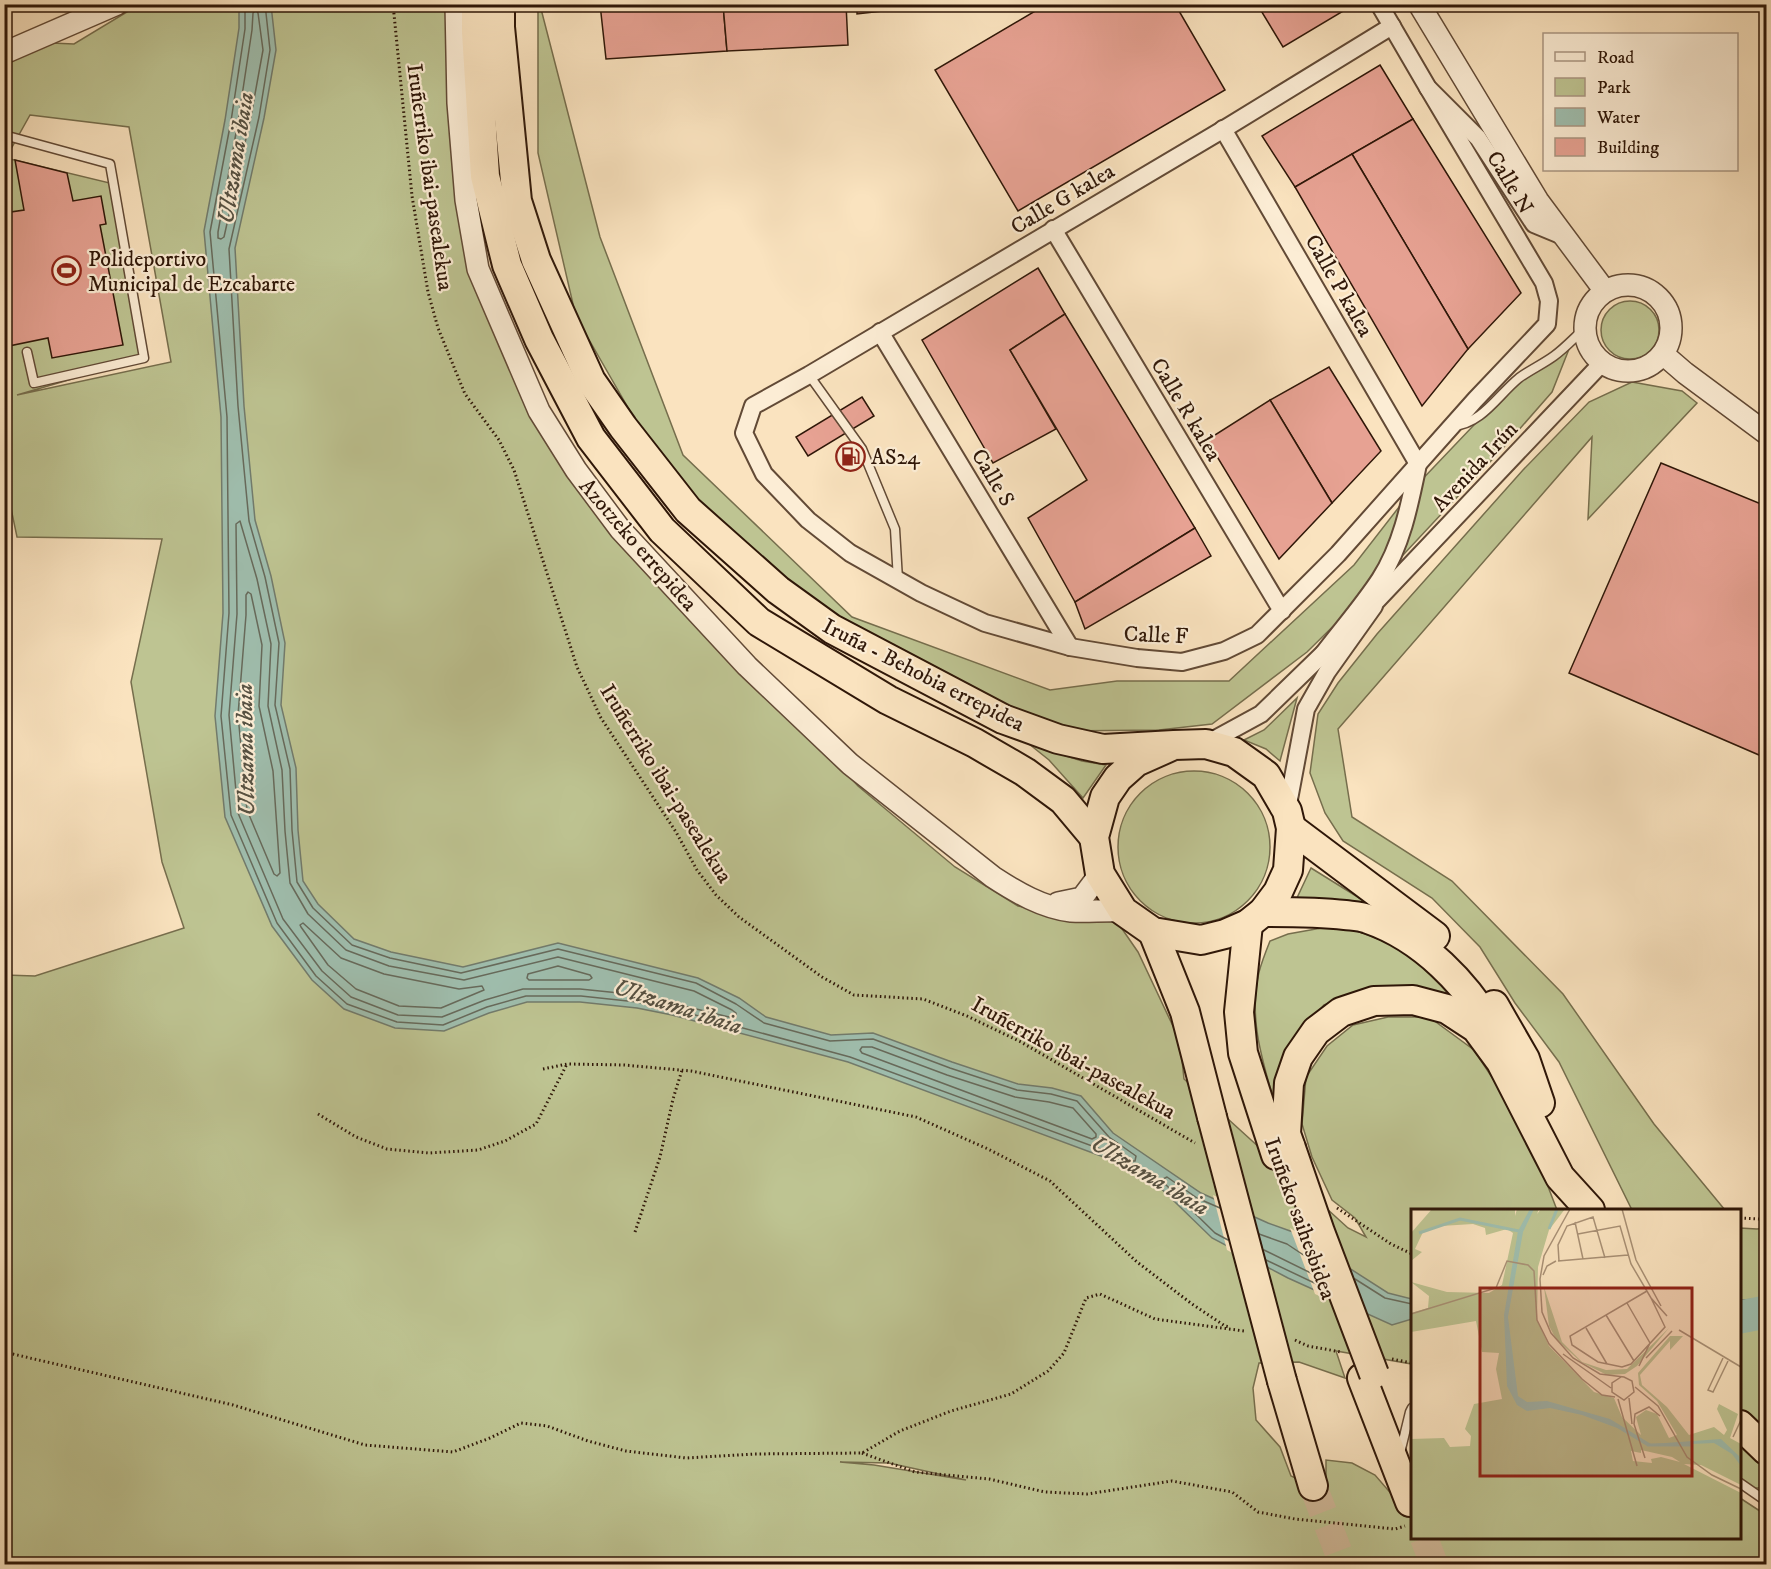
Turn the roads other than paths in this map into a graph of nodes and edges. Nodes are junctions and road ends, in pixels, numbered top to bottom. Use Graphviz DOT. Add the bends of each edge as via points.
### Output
graph roads {
  1 [pos="117,4"];
  2 [pos="456,4"];
  3 [pos="476,4"];
  4 [pos="500,4"];
  5 [pos="518,4"];
  6 [pos="1379,4"];
  7 [pos="1422,9"];
  8 [pos="1392,26"];
  9 [pos="4,52"];
  10 [pos="1428,88"];
  11 [pos="1223,129"];
  12 [pos="4,135"];
  13 [pos="514,172"];
  14 [pos="1053,229"];
  15 [pos="1563,236"];
  16 [pos="1605,291"];
  17 [pos="1549,301"];
  18 [pos="1585,327"];
  19 [pos="880,332"];
  20 [pos="27,352"];
  21 [pos="1663,354"];
  22 [pos="1603,362"];
  23 [pos="809,375"];
  24 [pos="753,406"];
  25 [pos="1452,426"];
  26 [pos="1767,433"];
  27 [pos="1418,464"];
  28 [pos="898,580"];
  29 [pos="1378,600"];
  30 [pos="1282,611"];
  31 [pos="1070,647"];
  32 [pos="1323,654"];
  33 [pos="1206,744"];
  34 [pos="1174,745"];
  35 [pos="1289,819"];
  36 [pos="1094,837"];
  37 [pos="1100,874"];
  38 [pos="1049,905"];
  39 [pos="1124,911"];
  40 [pos="1255,918"];
  41 [pos="1153,932"];
  42 [pos="1540,1103"];
  43 [pos="1284,1152"];
  44 [pos="1591,1209"];
  45 [pos="1592,1209"];
  46 [pos="1411,1412"];
  47 [pos="1741,1426"];
  48 [pos="1767,1450"];
  49 [pos="1397,1468"];
  50 [pos="1741,1485"];
  51 [pos="1313,1486"];
  52 [pos="1767,1501"];
  53 [pos="1411,1512"];
  1 -- 9 [label="street"];
  2 -- 38 [label="street, Azotzeko errepidea" via="458,103 466,200 478,269 539,411 576,470 620,529 747,666 850,764 993,877"];
  3 -- 36 [label="highway, Iruña - Behobia errepidea" via="485,176 507,265 538,339 591,438 662,530 759,622 888,700 975,742 1025,772 1063,800"];
  4 -- 13 [label="highway, Iruña - Behobia errepidea"];
  5 -- 13 [label="highway"];
  6 -- 8 [label="street"];
  7 -- 15 [label="street"];
  8 -- 10 [label="street"];
  8 -- 11 [label="street, Calle G kalea"];
  10 -- 15 [label="street" via="1478,138 1534,224"];
  10 -- 17 [label="street, Calle N" via="1535,266"];
  11 -- 14 [label="street, Calle G kalea"];
  11 -- 27 [label="street, Calle P kalea"];
  12 -- 20 [label="lane" via="110,164 144,358 34,383"];
  13 -- 34 [label="highway, Iruña - Behobia errepidea" via="517,201 536,260 591,381 688,510 778,590 832,629 1003,719 1058,740 1103,749"];
  14 -- 19 [label="street, Calle G kalea"];
  14 -- 30 [label="street, Calle R kalea"];
  15 -- 16 [label="street"];
  16 -- 18 [label="street" via="1591,307"];
  16 -- 21 [label="street" via="1634,285 1660,298 1672,325"];
  17 -- 25 [label="street, Calle F" via="1547,324"];
  18 -- 22 [label="street" via="1593,353"];
  18 -- 25 [label="lane" via="1555,355 1520,377 1484,413 1463,425"];
  19 -- 23 [label="street, Calle G kalea"];
  19 -- 31 [label="street, Calle S"];
  21 -- 22 [label="street" via="1641,369 1628,371"];
  21 -- 26 [label="street"];
  22 -- 29 [label="street, Avenida Irún"];
  23 -- 24 [label="street, Calle G kalea"];
  23 -- 28 [label="lane" via="862,449 895,529"];
  24 -- 28 [label="street, Calle F" via="744,433 764,474 808,520 850,553"];
  25 -- 27 [label="street, Calle F"];
  27 -- 30 [label="street, Calle F"];
  27 -- 32 [label="street, Avenida Irún" via="1406,518 1380,579"];
  28 -- 31 [label="street, Calle F" via="985,622"];
  29 -- 32 [label="street, Avenida Irún"];
  29 -- 35 [label="street, Avenida Irún" via="1306,709"];
  30 -- 31 [label="street, Calle F" via="1257,635 1224,651 1182,662"];
  32 -- 33 [label="street, Avenida Irún" via="1261,714"];
  33 -- 34 [label="highway"];
  33 -- 35 [label="highway" via="1234,752 1266,775"];
  34 -- 36 [label="highway" via="1136,762 1118,778 1105,797"];
  35 -- 40 [label="highway" via="1288,870 1278,892"];
  35 -- 42 [label="highway" via="1354,877 1430,932 1458,959 1506,1024 1525,1059"];
  36 -- 37 [label="highway"];
  37 -- 38 [label="street" via="1082,898"];
  37 -- 39 [label="highway"];
  38 -- 39 [label="street, Azotzeko errepidea" via="1070,910"];
  39 -- 41 [label="highway"];
  40 -- 41 [label="highway" via="1225,934 1201,940"];
  40 -- 42 [label="highway" via="1328,913 1366,918 1398,932 1450,973 1491,1026"];
  40 -- 43 [label="highway, Iruñeko saihesbidea" via="1239,1012 1244,1053"];
  41 -- 51 [label="highway, bridge" via="1185,1012"];
  42 -- 45 [label="highway"];
  43 -- 44 [label="highway" via="1288,1083 1298,1057 1316,1030 1341,1012 1374,1001 1413,1000 1447,1009 1476,1028 1501,1062 1560,1176"];
  43 -- 49 [label="highway, Iruñeko saihesbidea" via="1376,1370 1379,1421"];
  46 -- 49 [label="lane"];
  47 -- 48 [label="highway"];
  49 -- 53 [label="highway, Iruñeko saihesbidea"];
  50 -- 52 [label="lane"];
}
